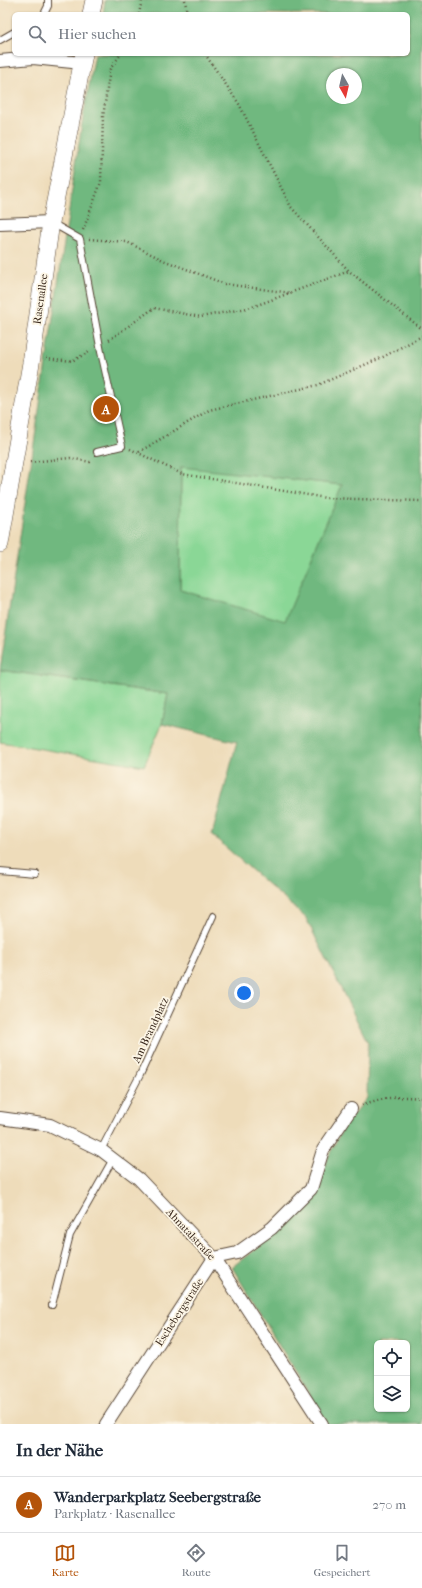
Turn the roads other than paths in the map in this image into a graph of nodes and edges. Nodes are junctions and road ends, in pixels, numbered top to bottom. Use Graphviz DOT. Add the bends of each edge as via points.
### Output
graph roads {
  1 [pos="48,0"];
  2 [pos="94,0"];
  3 [pos="45,12"];
  4 [pos="91,12"];
  5 [pos="12,33"];
  6 [pos="0,40"];
  7 [pos="83,59"];
  8 [pos="0,61"];
  9 [pos="51,222"];
  10 [pos="0,224"];
  11 [pos="97,452"];
  12 [pos="0,544"];
  13 [pos="0,870"];
  14 [pos="35,874"];
  15 [pos="213,916"];
  16 [pos="351,1109"];
  17 [pos="0,1118"];
  18 [pos="101,1150"];
  19 [pos="113,1159"];
  20 [pos="214,1258"];
  21 [pos="52,1304"];
  22 [pos="106,1424"];
  23 [pos="322,1424"];
  1 -- 3 [label="lane"];
  2 -- 4 [label="main road"];
  5 -- 6 [label="lane"];
  7 -- 8 [label="street" via="33,58"];
  7 -- 9 [label="main road, Rasenallee"];
  9 -- 10 [label="street"];
  9 -- 11 [label="lane" via="80,239 122,446"];
  9 -- 12 [label="main road, Rasenallee" via="32,357"];
  13 -- 14 [label="lane"];
  15 -- 18 [label="lane, Am Brandplatz" via="140,1075"];
  16 -- 20 [label="street" via="323,1150 310,1189 272,1228 237,1253"];
  17 -- 18 [label="street, Ahnatalstraße" via="50,1125"];
  18 -- 19 [label="street, Ahnatalstraße"];
  19 -- 20 [label="street, Ahnatalstraße" via="139,1179"];
  19 -- 21 [label="lane" via="70,1235"];
  20 -- 22 [label="street, Eschebergstraße"];
  20 -- 23 [label="street, Ahnatalstraße"];
}
